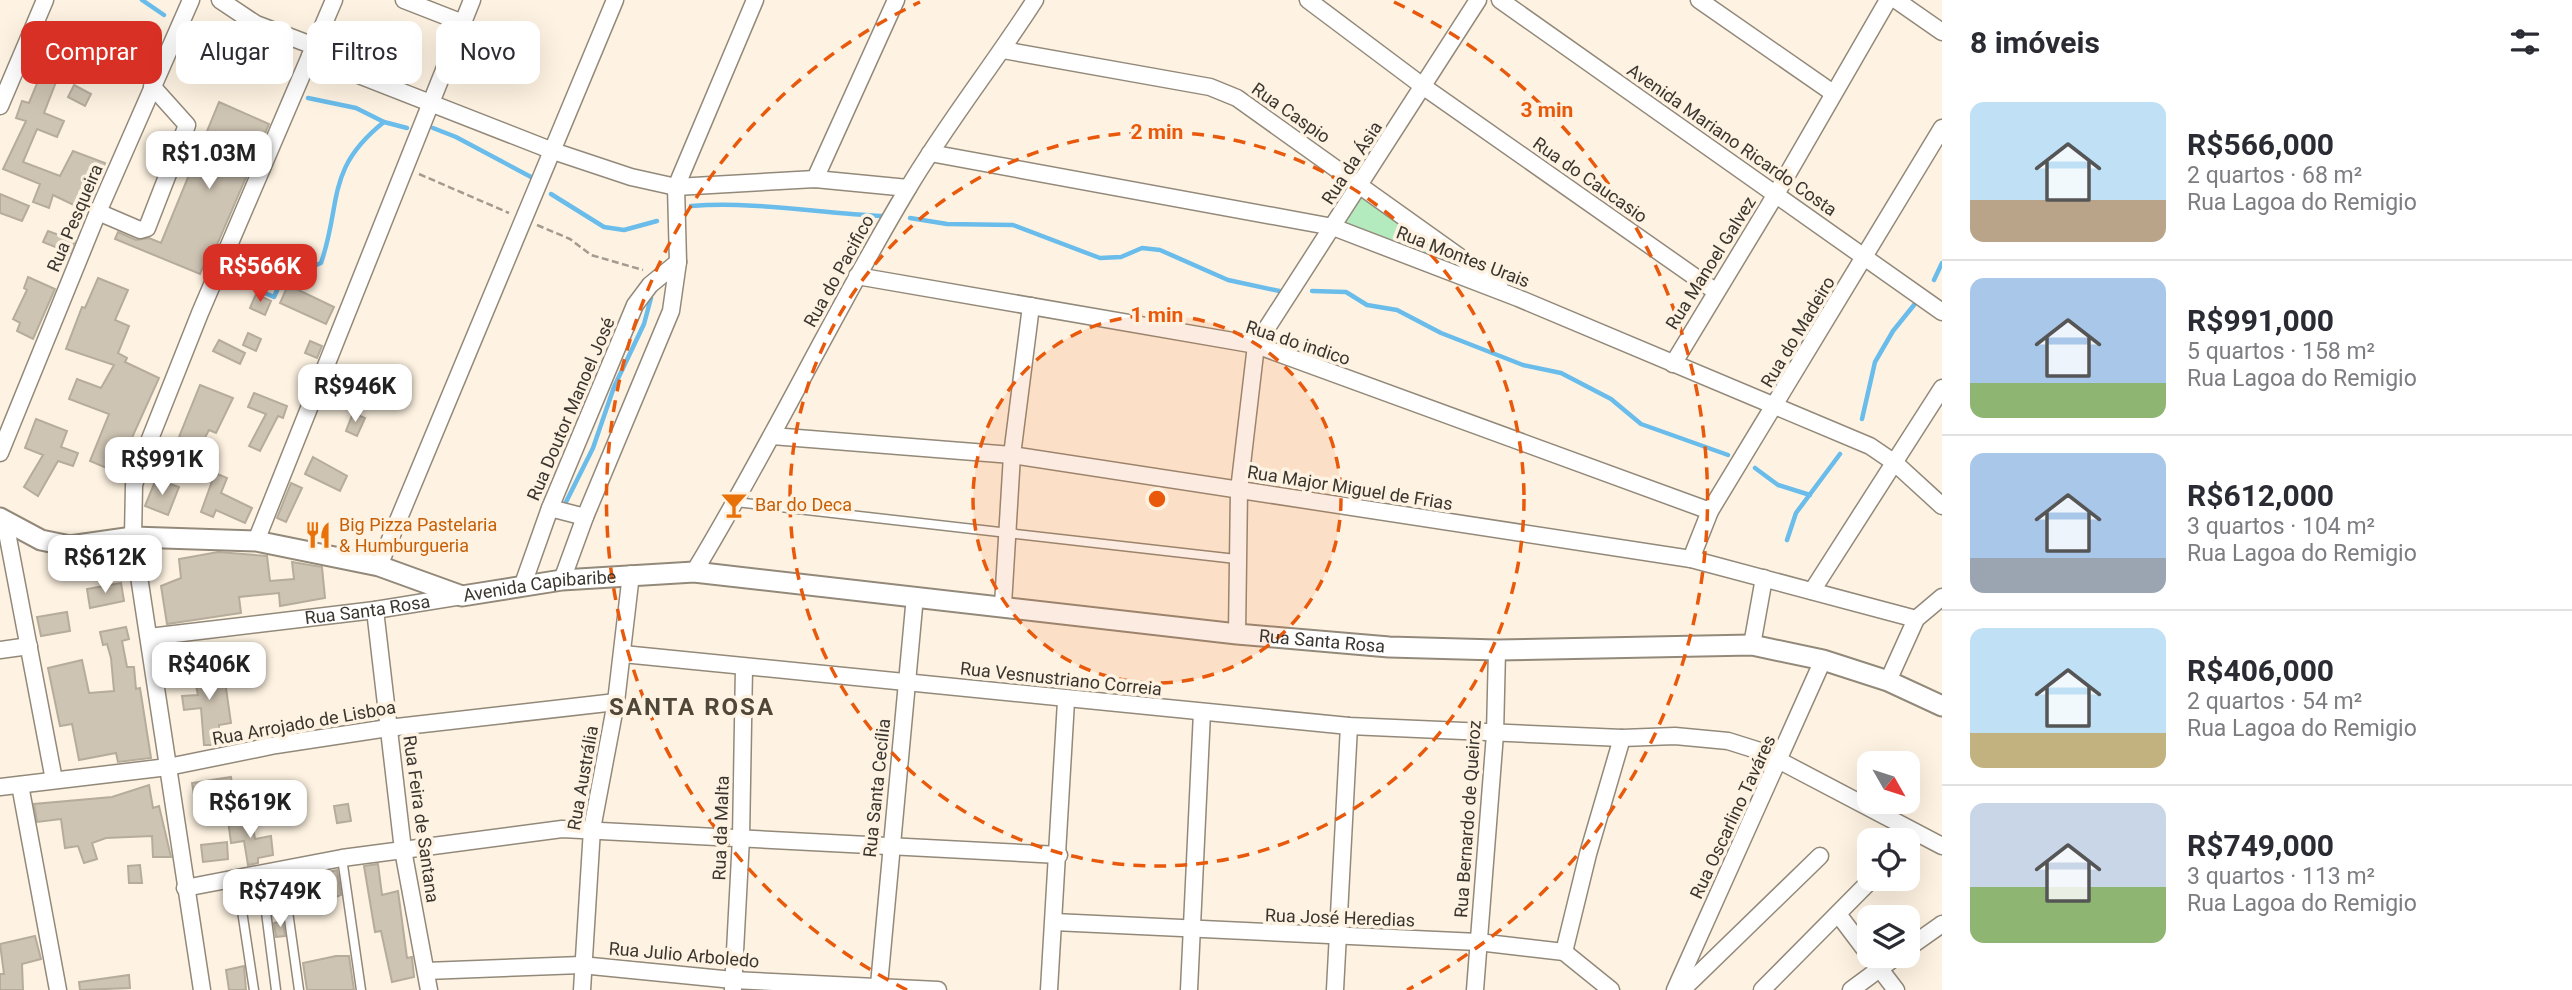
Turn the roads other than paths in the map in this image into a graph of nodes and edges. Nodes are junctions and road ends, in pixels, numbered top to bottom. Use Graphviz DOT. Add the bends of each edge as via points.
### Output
graph roads {
  1 [pos="45,0"];
  2 [pos="191,0"];
  3 [pos="220,0"];
  4 [pos="334,0"];
  5 [pos="404,0"];
  6 [pos="472,0"];
  7 [pos="615,0"];
  8 [pos="755,0"];
  9 [pos="896,0"];
  10 [pos="1035,0"];
  11 [pos="1308,0"];
  12 [pos="1478,0"];
  13 [pos="1500,0"];
  14 [pos="1699,0"];
  15 [pos="1888,0"];
  16 [pos="1896,0"];
  17 [pos="325,21"];
  18 [pos="458,21"];
  19 [pos="464,21"];
  20 [pos="1942,32"];
  21 [pos="307,49"];
  22 [pos="1003,50"];
  23 [pos="307,63"];
  24 [pos="387,84"];
  25 [pos="440,84"];
  26 [pos="152,86"];
  27 [pos="1424,87"];
  28 [pos="1833,93"];
  29 [pos="433,104"];
  30 [pos="0,106"];
  31 [pos="1942,128"];
  32 [pos="553,151"];
  33 [pos="930,153"];
  34 [pos="816,179"];
  35 [pos="1359,185"];
  36 [pos="676,187"];
  37 [pos="908,188"];
  38 [pos="1776,194"];
  39 [pos="98,212"];
  40 [pos="1333,227"];
  41 [pos="1866,257"];
  42 [pos="678,262"];
  43 [pos="857,276"];
  44 [pos="1715,291"];
  45 [pos="1518,298"];
  46 [pos="1031,306"];
  47 [pos="1942,312"];
  48 [pos="1256,345"];
  49 [pos="1673,363"];
  50 [pos="1942,388"];
  51 [pos="1774,408"];
  52 [pos="772,436"];
  53 [pos="0,453"];
  54 [pos="1012,455"];
  55 [pos="1895,463"];
  56 [pos="1239,491"];
  57 [pos="736,502"];
  58 [pos="1942,506"];
  59 [pos="550,508"];
  60 [pos="1710,511"];
  61 [pos="584,517"];
  62 [pos="2,520"];
  63 [pos="1008,531"];
  64 [pos="133,537"];
  65 [pos="256,541"];
  66 [pos="1236,558"];
  67 [pos="1691,559"];
  68 [pos="379,566"];
  69 [pos="694,572"];
  70 [pos="631,574"];
  71 [pos="1764,578"];
  72 [pos="562,580"];
  73 [pos="522,587"];
  74 [pos="1812,591"];
  75 [pos="462,596"];
  76 [pos="915,596"];
  77 [pos="1942,597"];
  78 [pos="1003,605"];
  79 [pos="375,610"];
  80 [pos="1922,614"];
  81 [pos="1942,618"];
  82 [pos="1237,634"];
  83 [pos="149,638"];
  84 [pos="1752,645"];
  85 [pos="29,646"];
  86 [pos="0,650"];
  87 [pos="1497,650"];
  88 [pos="623,654"];
  89 [pos="1823,660"];
  90 [pos="744,667"];
  91 [pos="1888,681"];
  92 [pos="907,683"];
  93 [pos="1066,701"];
  94 [pos="616,702"];
  95 [pos="1942,706"];
  96 [pos="1202,712"];
  97 [pos="1349,726"];
  98 [pos="388,727"];
  99 [pos="1495,734"];
  100 [pos="1622,738"];
  101 [pos="1780,761"];
  102 [pos="168,767"];
  103 [pos="54,780"];
  104 [pos="20,785"];
  105 [pos="0,787"];
  106 [pos="1893,828"];
  107 [pos="592,829"];
  108 [pos="741,838"];
  109 [pos="1920,841"];
  110 [pos="890,846"];
  111 [pos="1942,846"];
  112 [pos="404,850"];
  113 [pos="1059,855"];
  114 [pos="1819,856"];
  115 [pos="342,858"];
  116 [pos="282,869"];
  117 [pos="261,873"];
  118 [pos="237,878"];
  119 [pos="185,888"];
  120 [pos="1860,891"];
  121 [pos="1838,914"];
  122 [pos="1055,922"];
  123 [pos="1942,924"];
  124 [pos="1191,930"];
  125 [pos="1338,937"];
  126 [pos="1857,939"];
  127 [pos="1920,940"];
  128 [pos="1478,942"];
  129 [pos="1564,952"];
  130 [pos="581,965"];
  131 [pos="1866,968"];
  132 [pos="1879,968"];
  133 [pos="426,971"];
  134 [pos="733,985"];
  135 [pos="889,987"];
  136 [pos="58,990"];
  137 [pos="202,990"];
  138 [pos="254,990"];
  139 [pos="276,990"];
  140 [pos="299,990"];
  141 [pos="361,990"];
  142 [pos="429,990"];
  143 [pos="582,990"];
  144 [pos="938,990"];
  145 [pos="1049,990"];
  146 [pos="1189,990"];
  147 [pos="1335,990"];
  148 [pos="1475,990"];
  149 [pos="1611,990"];
  150 [pos="1675,990"];
  151 [pos="1682,990"];
  152 [pos="1762,990"];
  153 [pos="1851,990"];
  154 [pos="1896,990"];
  1 -- 30 [label="street"];
  2 -- 26 [label="street, Rua Pesqueira"];
  3 -- 21 [label="street"];
  4 -- 17 [label="street"];
  5 -- 18 [label="street"];
  6 -- 19 [label="street"];
  7 -- 32 [label="street"];
  8 -- 36 [label="street"];
  9 -- 34 [label="street"];
  10 -- 22 [label="street, Rua do Pacifico"];
  11 -- 27 [label="street, Rua do Caucasio"];
  12 -- 27 [label="street, Rua da Ásia"];
  13 -- 38 [label="street, Avenida Mariano Ricardo Costa"];
  14 -- 28 [label="street"];
  15 -- 28 [label="street, Rua Manoel Galvez"];
  16 -- 20 [label="street"];
  22 -- 33 [label="street, Rua do Pacifico"];
  22 -- 35 [label="street, Rua Caspio" via="1210,87 1248,104"];
  23 -- 64 [label="street" via="144,454 134,485"];
  24 -- 29 [label="street"];
  25 -- 29 [label="street"];
  26 -- 39 [label="street, Rua Pesqueira"];
  26 -- 39 [label="street" via="187,125 147,228 140,230"];
  27 -- 35 [label="street, Rua da Ásia"];
  27 -- 44 [label="street, Rua do Caucasio"];
  28 -- 38 [label="street, Rua Manoel Galvez"];
  29 -- 32 [label="street"];
  29 -- 65 [label="street"];
  31 -- 41 [label="street, Rua do Madeiro"];
  32 -- 36 [label="street"];
  32 -- 68 [label="street"];
  33 -- 37 [label="street, Rua do Pacifico"];
  33 -- 40 [label="street, Rua Montes Urais"];
  34 -- 36 [label="street"];
  34 -- 37 [label="street"];
  35 -- 40 [label="street, Rua da Ásia"];
  35 -- 45 [label="street, Rua Caspio"];
  36 -- 42 [label="street"];
  37 -- 43 [label="street, Rua do Pacifico"];
  38 -- 41 [label="street, Avenida Mariano Ricardo Costa"];
  38 -- 44 [label="street, Rua Manoel Galvez"];
  39 -- 53 [label="street, Rua Pesqueira"];
  40 -- 45 [label="street, Rua Montes Urais"];
  40 -- 48 [label="street, Rua da Ásia"];
  41 -- 47 [label="street, Avenida Mariano Ricardo Costa"];
  41 -- 51 [label="street, Rua do Madeiro"];
  42 -- 59 [label="street, Rua Doutor Manoel José" via="650,285 635,305"];
  42 -- 61 [label="street" via="671,311"];
  43 -- 46 [label="street, Rua do indico"];
  43 -- 52 [label="street, Rua do Pacifico"];
  44 -- 49 [label="street, Rua Manoel Galvez"];
  45 -- 49 [label="street, Rua Montes Urais"];
  46 -- 48 [label="street, Rua do indico"];
  46 -- 54 [label="street"];
  48 -- 56 [label="street"];
  48 -- 60 [label="street, Rua do indico"];
  49 -- 51 [label="street, Rua Montes Urais"];
  50 -- 55 [label="street"];
  51 -- 55 [label="street, Rua Montes Urais" via="1843,434"];
  51 -- 60 [label="street, Rua do Madeiro"];
  52 -- 54 [label="street, Rua Major Miguel de Frias"];
  52 -- 57 [label="street, Rua do Pacifico"];
  54 -- 56 [label="street, Rua Major Miguel de Frias"];
  54 -- 63 [label="street"];
  55 -- 58 [label="street, Rua Montes Urais"];
  55 -- 74 [label="street"];
  56 -- 66 [label="street"];
  56 -- 67 [label="street, Rua Major Miguel de Frias"];
  57 -- 63 [label="lane"];
  57 -- 69 [label="street, Rua do Pacifico"];
  59 -- 61 [label="street"];
  59 -- 73 [label="street, Rua Doutor Manoel José"];
  60 -- 67 [label="street, Rua do Madeiro"];
  61 -- 72 [label="street"];
  62 -- 64 [label="street, Avenida Capibaribe" via="41,540 70,546"];
  62 -- 85 [label="street"];
  63 -- 66 [label="lane"];
  63 -- 78 [label="street"];
  64 -- 65 [label="street, Avenida Capibaribe"];
  64 -- 83 [label="street"];
  65 -- 68 [label="street, Avenida Capibaribe"];
  66 -- 82 [label="street"];
  67 -- 71 [label="street, Rua Major Miguel de Frias"];
  68 -- 75 [label="street, Avenida Capibaribe"];
  69 -- 70 [label="street, Avenida Capibaribe"];
  69 -- 76 [label="street, Rua Santa Rosa"];
  70 -- 72 [label="street, Avenida Capibaribe"];
  70 -- 88 [label="street, Rua Austrália"];
  71 -- 74 [label="street, Rua Major Miguel de Frias"];
  71 -- 84 [label="street"];
  72 -- 73 [label="street, Avenida Capibaribe"];
  73 -- 75 [label="street, Avenida Capibaribe"];
  74 -- 80 [label="street, Rua Major Miguel de Frias"];
  75 -- 79 [label="street, Rua Santa Rosa"];
  76 -- 78 [label="street, Rua Santa Rosa"];
  76 -- 92 [label="street, Rua Santa Cecília"];
  77 -- 80 [label="street"];
  78 -- 82 [label="street, Rua Santa Rosa"];
  79 -- 83 [label="street, Rua Santa Rosa"];
  79 -- 98 [label="street, Rua Feira de Santana"];
  80 -- 81 [label="street, Rua Major Miguel de Frias"];
  80 -- 91 [label="street"];
  82 -- 87 [label="street, Rua Santa Rosa" via="1389,647"];
  83 -- 102 [label="street"];
  84 -- 87 [label="street, Rua Santa Rosa"];
  84 -- 89 [label="street, Rua Santa Rosa"];
  85 -- 86 [label="street"];
  85 -- 103 [label="street"];
  87 -- 99 [label="street, Rua Bernardo de Queiroz"];
  88 -- 90 [label="street, Rua Vesnustriano Correia"];
  88 -- 94 [label="street, Rua Austrália"];
  89 -- 91 [label="street, Rua Santa Rosa"];
  89 -- 101 [label="street, Rua Oscarlino Taváres"];
  90 -- 92 [label="street, Rua Vesnustriano Correia"];
  90 -- 108 [label="street, Rua da Malta"];
  91 -- 95 [label="street, Rua Santa Rosa"];
  92 -- 93 [label="street, Rua Vesnustriano Correia"];
  92 -- 110 [label="street, Rua Santa Cecília"];
  93 -- 96 [label="street, Rua Vesnustriano Correia"];
  93 -- 113 [label="street"];
  94 -- 98 [label="street, Rua Arrojado de Lisboa"];
  94 -- 107 [label="street, Rua Austrália"];
  96 -- 97 [label="street, Rua Vesnustriano Correia"];
  96 -- 124 [label="street"];
  97 -- 99 [label="street, Rua Vesnustriano Correia"];
  97 -- 125 [label="street"];
  98 -- 102 [label="street, Rua Arrojado de Lisboa"];
  98 -- 112 [label="street, Rua Feira de Santana"];
  99 -- 100 [label="street, Rua Vesnustriano Correia"];
  99 -- 128 [label="street, Rua Bernardo de Queiroz"];
  100 -- 101 [label="street, Rua Vesnustriano Correia" via="1728,741"];
  100 -- 129 [label="street"];
  101 -- 106 [label="street, Rua Vesnustriano Correia"];
  101 -- 150 [label="street, Rua Oscarlino Taváres"];
  102 -- 103 [label="street, Rua Arrojado de Lisboa"];
  102 -- 119 [label="street"];
  103 -- 104 [label="street, Rua Arrojado de Lisboa"];
  104 -- 105 [label="street, Rua Arrojado de Lisboa"];
  104 -- 136 [label="street"];
  107 -- 108 [label="street"];
  107 -- 112 [label="street"];
  107 -- 130 [label="street, Rua Austrália"];
  108 -- 110 [label="street"];
  108 -- 134 [label="street, Rua da Malta"];
  109 -- 111 [label="street, Rua Vesnustriano Correia"];
  110 -- 113 [label="street"];
  110 -- 135 [label="street, Rua Santa Cecília"];
  112 -- 115 [label="street"];
  112 -- 133 [label="street, Rua Feira de Santana"];
  113 -- 122 [label="street"];
  114 -- 151 [label="street"];
  115 -- 116 [label="street"];
  115 -- 141 [label="lane"];
  116 -- 117 [label="street"];
  116 -- 140 [label="lane"];
  117 -- 118 [label="street"];
  117 -- 139 [label="lane"];
  118 -- 119 [label="street"];
  118 -- 138 [label="lane"];
  119 -- 137 [label="street"];
  120 -- 121 [label="street"];
  121 -- 126 [label="street"];
  121 -- 152 [label="street"];
  122 -- 124 [label="street, Rua José Heredias"];
  122 -- 145 [label="street"];
  123 -- 127 [label="street"];
  124 -- 125 [label="street, Rua José Heredias"];
  124 -- 146 [label="street"];
  125 -- 128 [label="street, Rua José Heredias"];
  125 -- 147 [label="street"];
  128 -- 129 [label="street, Rua José Heredias"];
  128 -- 148 [label="street, Rua Bernardo de Queiroz"];
  129 -- 149 [label="street"];
  130 -- 133 [label="street, Rua Julio Arboledo"];
  130 -- 134 [label="street, Rua Julio Arboledo"];
  130 -- 143 [label="street, Rua Austrália"];
  131 -- 153 [label="street"];
  132 -- 154 [label="street"];
  133 -- 142 [label="street, Rua Feira de Santana"];
  134 -- 135 [label="street, Rua Julio Arboledo"];
  135 -- 144 [label="street, Rua Julio Arboledo"];
}
